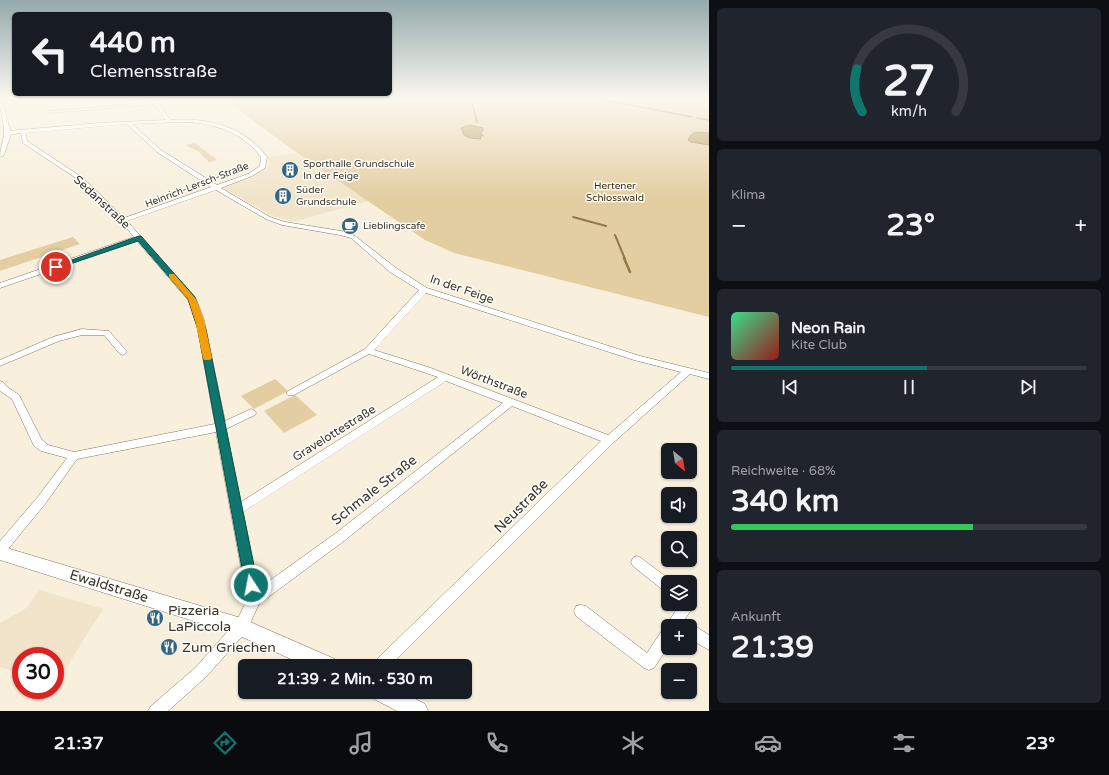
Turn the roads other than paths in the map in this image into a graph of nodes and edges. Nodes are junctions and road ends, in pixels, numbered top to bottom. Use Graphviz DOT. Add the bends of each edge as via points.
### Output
graph roads {
  1 [pos="23,132"];
  2 [pos="138,132"];
  3 [pos="233,132"];
  4 [pos="5,138"];
  5 [pos="0,155"];
  6 [pos="216,188"];
  7 [pos="123,220"];
  8 [pos="139,238"];
  9 [pos="0,286"];
  10 [pos="424,290"];
  11 [pos="368,351"];
  12 [pos="123,352"];
  13 [pos="0,363"];
  14 [pos="687,372"];
  15 [pos="709,376"];
  16 [pos="445,377"];
  17 [pos="0,384"];
  18 [pos="292,393"];
  19 [pos="511,402"];
  20 [pos="251,413"];
  21 [pos="221,427"];
  22 [pos="609,440"];
  23 [pos="74,456"];
  24 [pos="237,510"];
  25 [pos="0,550"];
  26 [pos="0,553"];
  27 [pos="637,562"];
  28 [pos="661,581"];
  29 [pos="254,600"];
  30 [pos="581,611"];
  31 [pos="241,627"];
  32 [pos="697,635"];
  33 [pos="709,643"];
  34 [pos="661,645"];
  35 [pos="312,659"];
  36 [pos="387,659"];
  37 [pos="395,699"];
  38 [pos="156,711"];
  39 [pos="418,711"];
  1 -- 4 [label="street, Heinrich-Lersch-Straße"];
  1 -- 7 [label="street, Sedanstraße" via="25,142 81,179"];
  2 -- 6 [label="street, In der Feige"];
  3 -- 6 [label="street, Heinrich-Lersch-Straße" via="261,152 265,163 259,170"];
  4 -- 5 [label="main road"];
  6 -- 7 [label="street, Heinrich-Lersch-Straße"];
  6 -- 10 [label="street, In der Feige" via="276,222 353,237 393,270"];
  7 -- 8 [label="street, Sedanstraße"];
  8 -- 9 [label="street"];
  8 -- 21 [label="street, Sedanstraße" via="192,299 200,320"];
  10 -- 11 [label="street"];
  10 -- 14 [label="street, In der Feige"];
  11 -- 16 [label="street, Wörthstraße"];
  11 -- 18 [label="street"];
  12 -- 13 [label="street" via="106,333 82,332"];
  14 -- 15 [label="street, In der Feige"];
  14 -- 22 [label="street, Neustraße"];
  16 -- 19 [label="street, Wörthstraße"];
  16 -- 24 [label="street, Gravelottestraße"];
  17 -- 23 [label="street" via="16,397 38,443 45,448"];
  19 -- 22 [label="street, Wörthstraße"];
  19 -- 29 [label="street, Schmale Straße" via="340,537"];
  20 -- 21 [label="street"];
  21 -- 23 [label="street"];
  21 -- 24 [label="street, Sedanstraße"];
  22 -- 36 [label="street, Neustraße"];
  23 -- 25 [label="street"];
  24 -- 29 [label="street, Sedanstraße"];
  26 -- 31 [label="main road, Ewaldstraße"];
  27 -- 28 [label="street"];
  29 -- 31 [label="street"];
  30 -- 34 [label="street" via="649,663"];
  31 -- 35 [label="main road, Ewaldstraße"];
  31 -- 38 [label="street" via="201,672"];
  32 -- 33 [label="street"];
  37 -- 39 [label="main road"];
}
